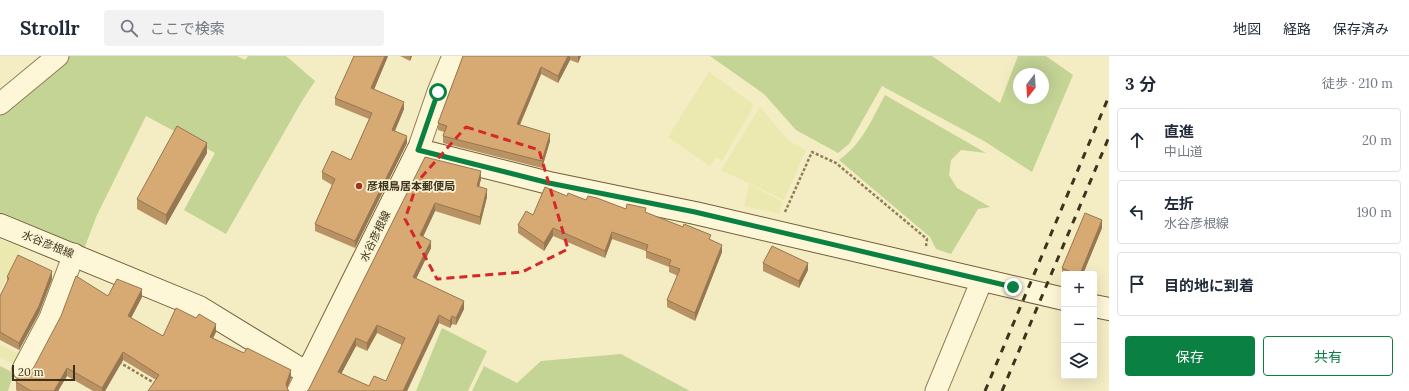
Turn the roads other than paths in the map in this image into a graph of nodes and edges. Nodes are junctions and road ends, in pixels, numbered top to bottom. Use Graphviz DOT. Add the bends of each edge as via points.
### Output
graph roads {
  1 [pos="58,56"];
  2 [pos="453,56"];
  3 [pos="0,104"];
  4 [pos="418,150"];
  5 [pos="0,225"];
  6 [pos="74,254"];
  7 [pos="982,280"];
  8 [pos="1061,298"];
  9 [pos="1097,307"];
  10 [pos="1109,310"];
  11 [pos="23,369"];
  12 [pos="302,382"];
  13 [pos="936,391"];
  1 -- 3 [label="street"];
  2 -- 4 [label="street"];
  4 -- 7 [label="main road" via="549,183 695,212"];
  4 -- 12 [label="main road, 水谷彦根線"];
  5 -- 6 [label="main road, 水谷彦根線"];
  6 -- 11 [label="street" via="50,318"];
  6 -- 12 [label="main road, 水谷彦根線" via="199,307"];
  7 -- 8 [label="main road"];
  7 -- 13 [label="street"];
  9 -- 10 [label="main road"];
}
